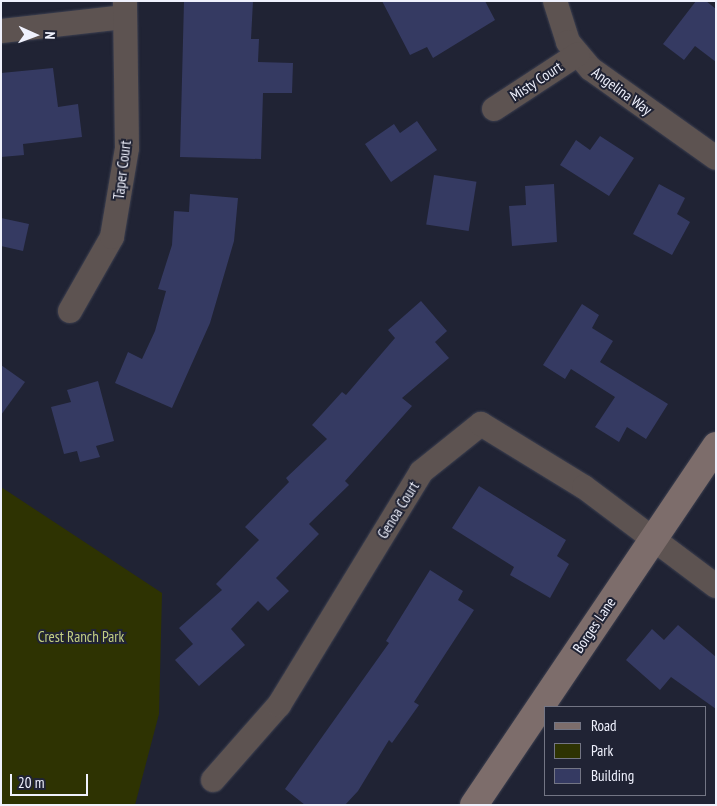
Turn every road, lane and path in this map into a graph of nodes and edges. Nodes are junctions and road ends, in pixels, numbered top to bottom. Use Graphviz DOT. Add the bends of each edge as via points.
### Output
graph roads {
  1 [pos="555,1"];
  2 [pos="125,9"];
  3 [pos="1,31"];
  4 [pos="578,54"];
  5 [pos="494,109"];
  6 [pos="716,158"];
  7 [pos="70,311"];
  8 [pos="716,446"];
  9 [pos="652,537"];
  10 [pos="716,586"];
  11 [pos="213,780"];
  12 [pos="474,805"];
  1 -- 4 [label="street, Angelina Way" via="568,42"];
  2 -- 3 [label="street"];
  2 -- 7 [label="street, Taper Court" via="127,148 112,237"];
  4 -- 5 [label="street, Misty Court"];
  4 -- 6 [label="street, Angelina Way" via="591,70"];
  8 -- 9 [label="street, Borges Lane"];
  9 -- 10 [label="street"];
  9 -- 11 [label="street, Genoa Court" via="526,448 481,424 421,472 278,705"];
  9 -- 12 [label="street, Borges Lane"];
}
